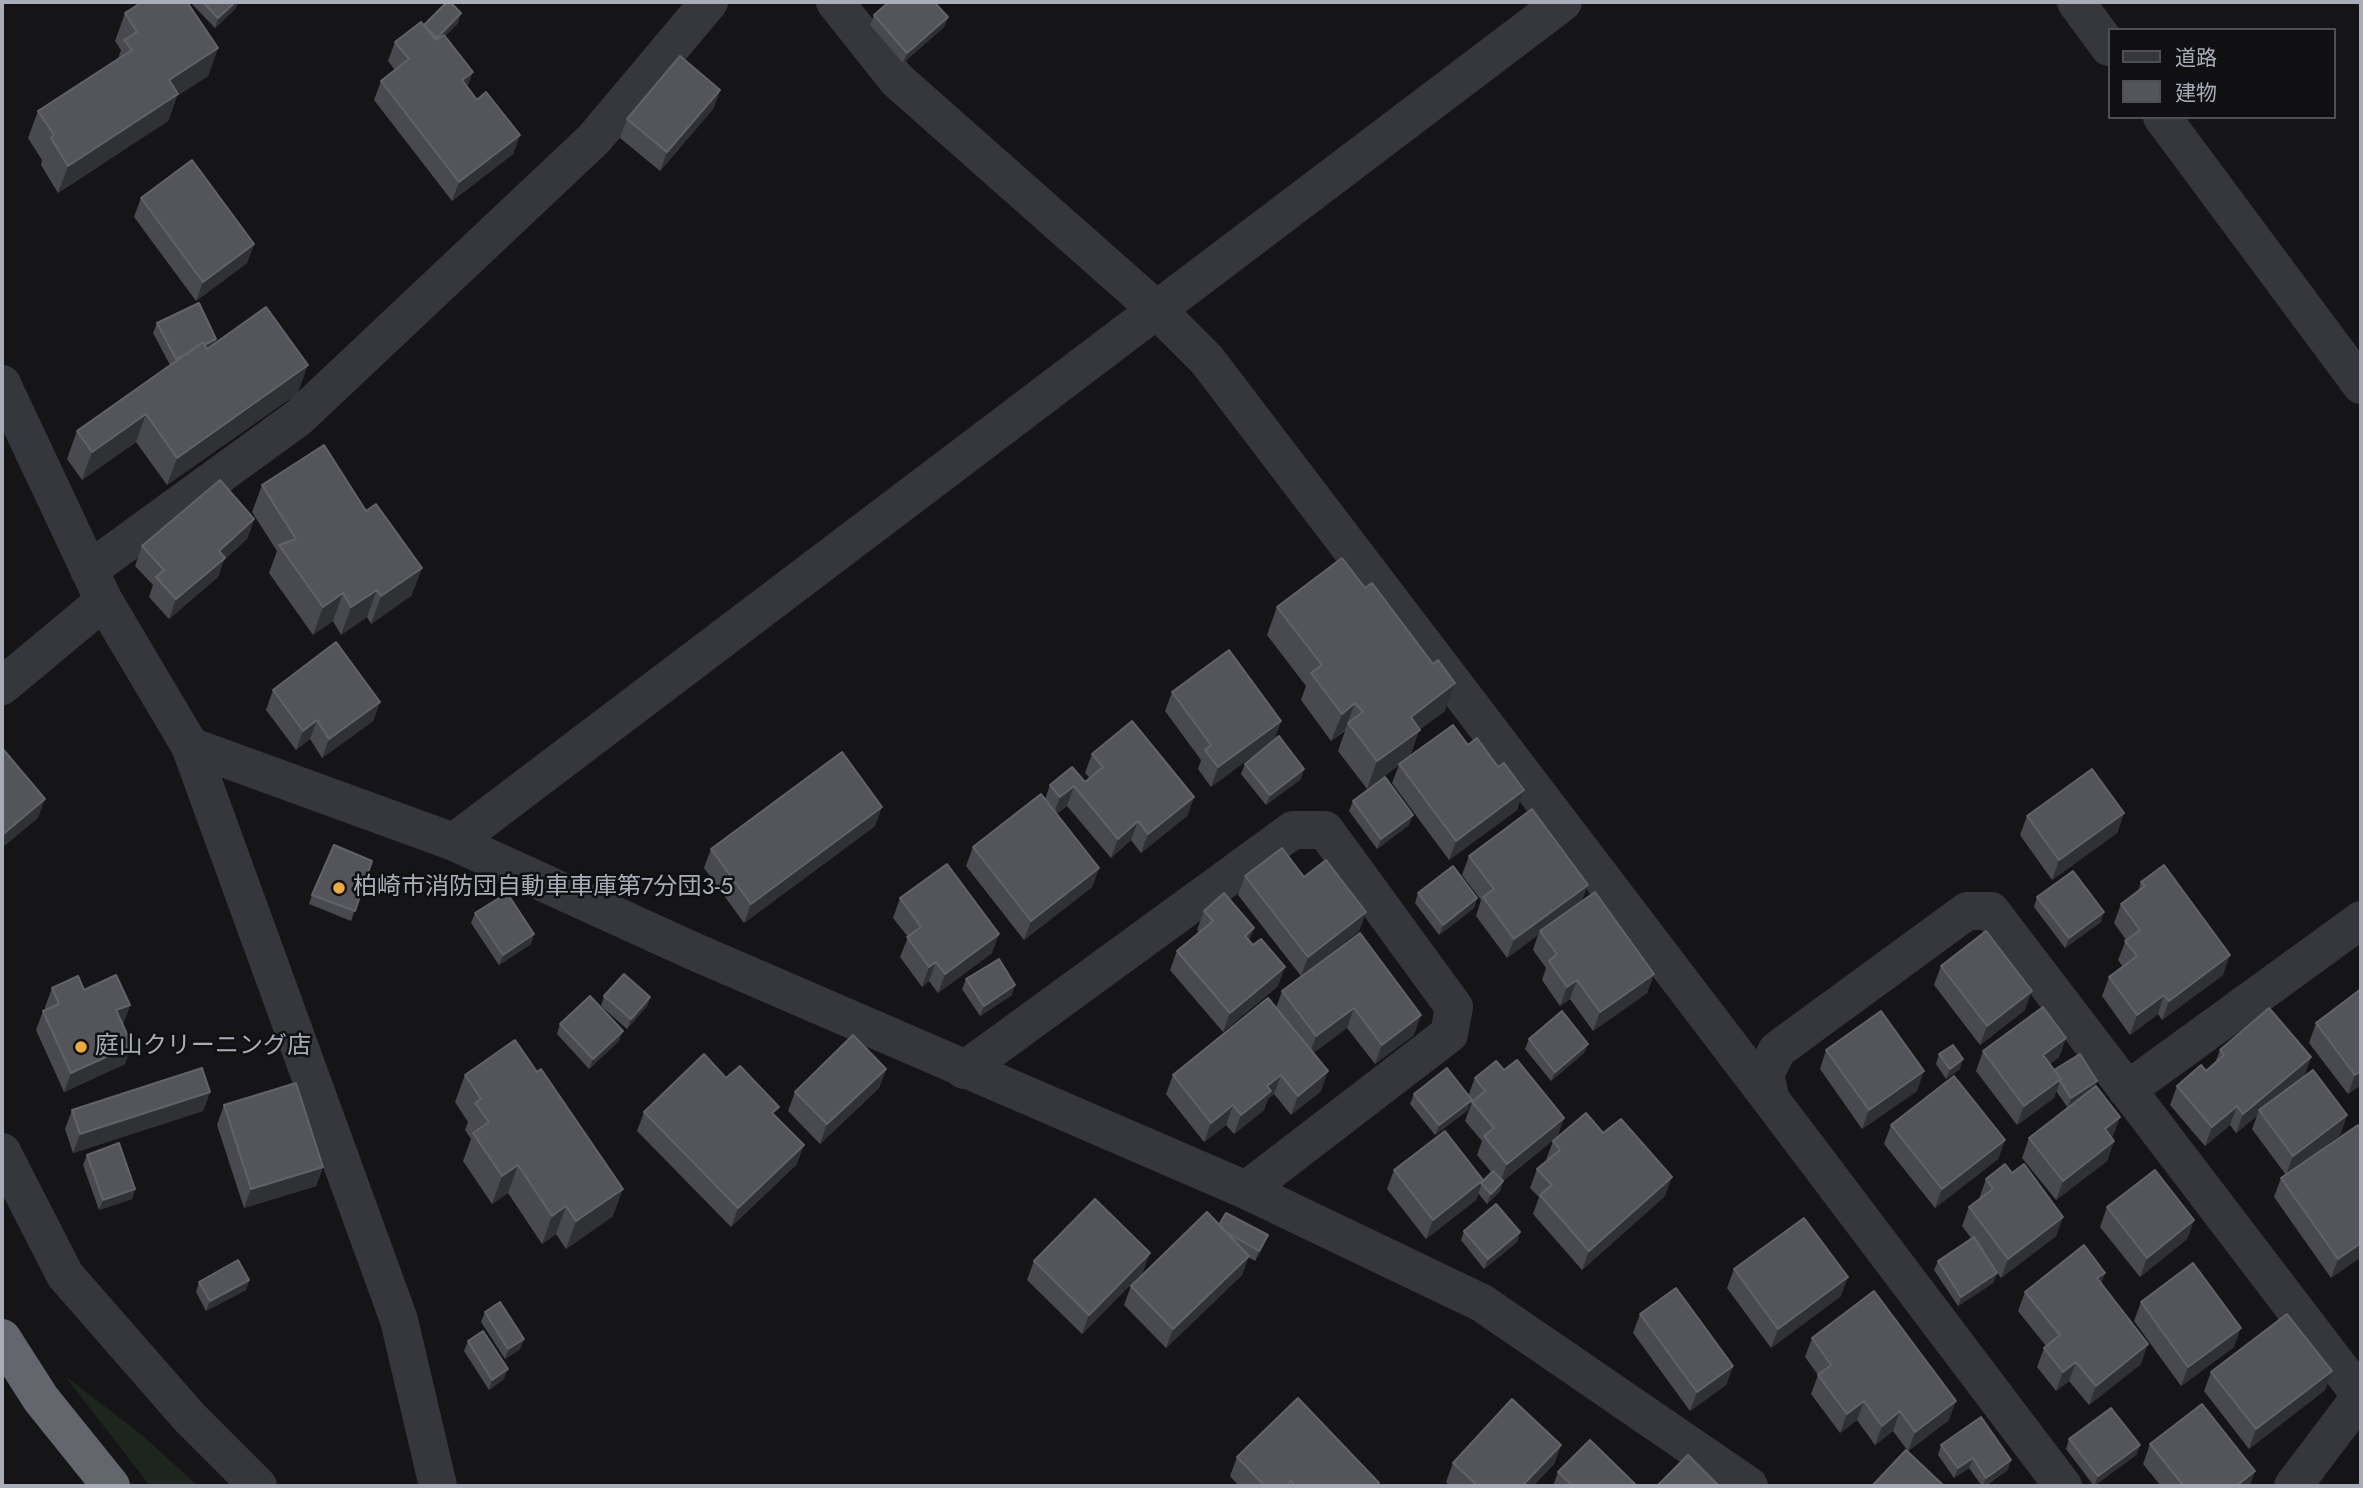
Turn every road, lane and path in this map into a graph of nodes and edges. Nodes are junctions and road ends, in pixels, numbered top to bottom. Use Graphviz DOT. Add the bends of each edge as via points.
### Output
graph roads {
  1 [pos="709,2"];
  2 [pos="835,2"];
  3 [pos="1563,2"];
  4 [pos="2076,2"];
  5 [pos="2108,46"];
  6 [pos="2163,119"];
  7 [pos="1157,310"];
  8 [pos="2,384"];
  9 [pos="2361,385"];
  10 [pos="96,586"];
  11 [pos="2,686"];
  12 [pos="190,746"];
  13 [pos="454,842"];
  14 [pos="2361,920"];
  15 [pos="964,1070"];
  16 [pos="2127,1090"];
  17 [pos="1771,1100"];
  18 [pos="2,1152"];
  19 [pos="1246,1189"];
  20 [pos="2,1338"];
  21 [pos="2361,1396"];
  22 [pos="111,1486"];
  23 [pos="258,1486"];
  24 [pos="438,1486"];
  25 [pos="1749,1486"];
  26 [pos="2063,1486"];
  27 [pos="2293,1486"];
  1 -- 10 [label="street" via="594,139 298,418"];
  2 -- 7 [label="street" via="897,80"];
  3 -- 7 [label="street"];
  4 -- 5 [label="street"];
  6 -- 9 [label="street"];
  7 -- 13 [label="street"];
  7 -- 17 [label="street" via="1207,360"];
  8 -- 10 [label="street"];
  10 -- 11 [label="street"];
  10 -- 12 [label="street"];
  12 -- 13 [label="street"];
  12 -- 24 [label="street" via="399,1320"];
  13 -- 15 [label="street"];
  14 -- 16 [label="street"];
  15 -- 19 [label="street"];
  15 -- 19 [label="street" via="1293,830 1325,830 1454,1007 1448,1034"];
  16 -- 17 [label="street" via="1991,911 1967,911 1777,1051 1765,1075"];
  16 -- 21 [label="street"];
  17 -- 26 [label="street"];
  18 -- 23 [label="street" via="65,1275 190,1418"];
  19 -- 25 [label="street" via="1482,1303"];
  20 -- 22 [label="highway" via="41,1399"];
  21 -- 27 [label="street"];
}
